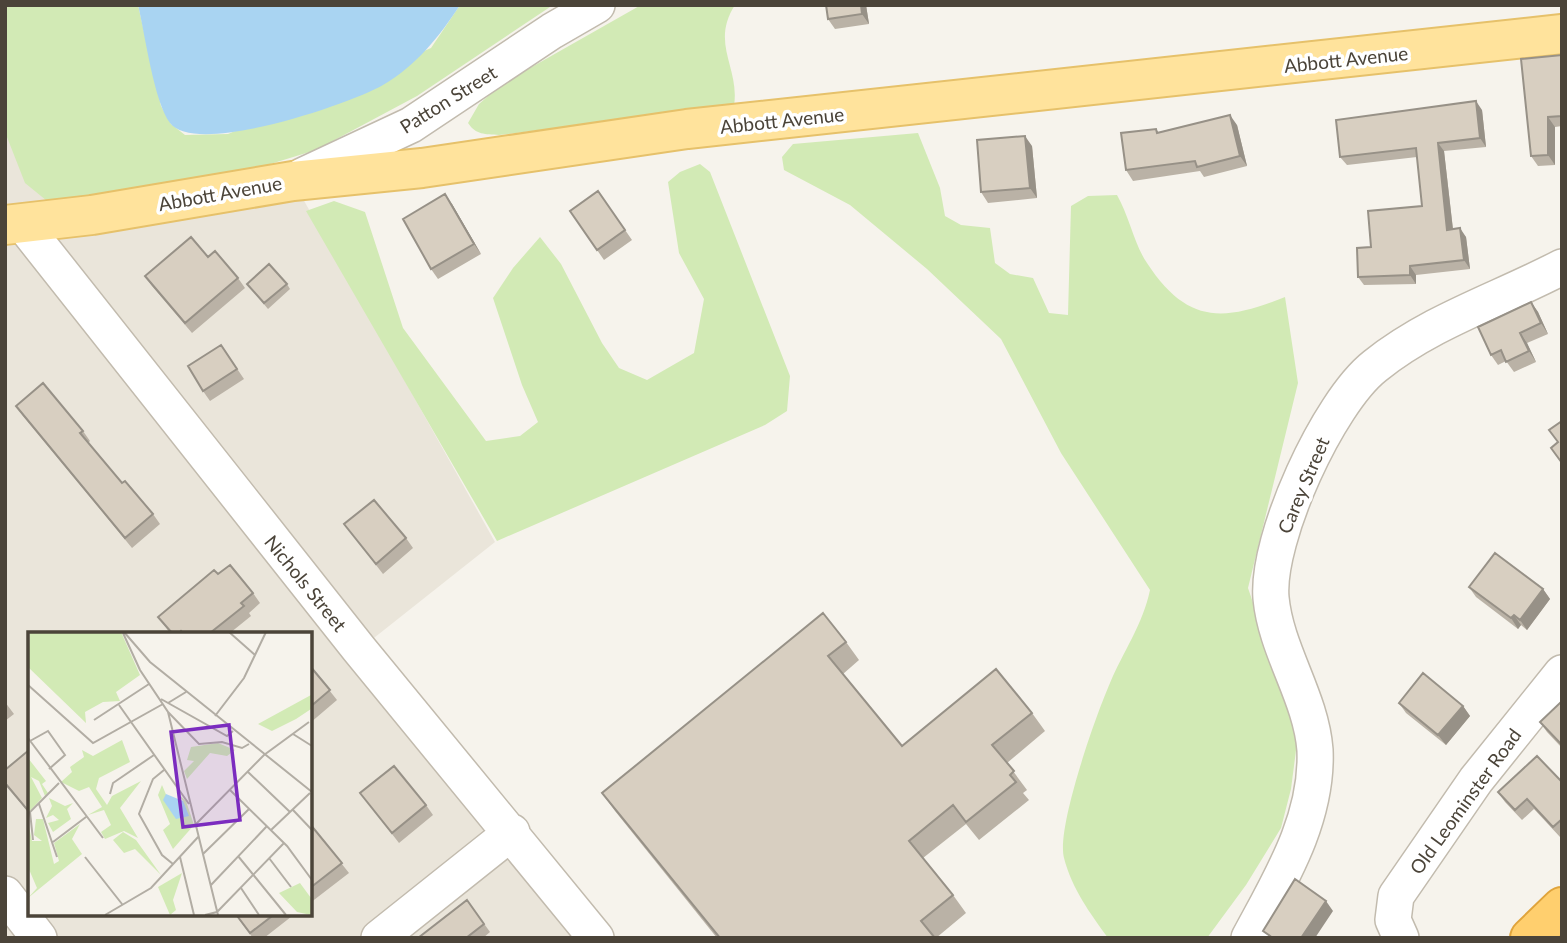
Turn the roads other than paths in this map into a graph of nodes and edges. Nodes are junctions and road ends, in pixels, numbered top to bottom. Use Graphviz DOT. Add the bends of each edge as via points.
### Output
graph roads {
  1 [pos="597,5"];
  2 [pos="1562,34"];
  3 [pos="293,181"];
  4 [pos="14,224"];
  5 [pos="1562,267"];
  6 [pos="1562,673"];
  7 [pos="512,832"];
  8 [pos="5,894"];
  9 [pos="1562,907"];
  10 [pos="39,938"];
  11 [pos="379,938"];
  12 [pos="596,938"];
  13 [pos="1249,938"];
  14 [pos="1401,938"];
  15 [pos="1530,938"];
  1 -- 3 [label="street, Patton Street" via="411,125"];
  2 -- 3 [label="main road, Abbott Avenue" via="687,129 422,168"];
  3 -- 4 [label="main road, Abbott Avenue"];
  4 -- 7 [label="street, Nichols Street"];
  5 -- 13 [label="street, Carey Street" via="1444,321 1372,368 1326,431 1286,513 1272,563 1271,599 1306,702 1315,750 1311,799 1297,844"];
  6 -- 14 [label="street, Old Leominster Road" via="1476,780 1396,896 1392,920"];
  7 -- 11 [label="street"];
  7 -- 12 [label="street, Nichols Street"];
  8 -- 10 [label="street"];
  9 -- 15 [label="highway"];
}
